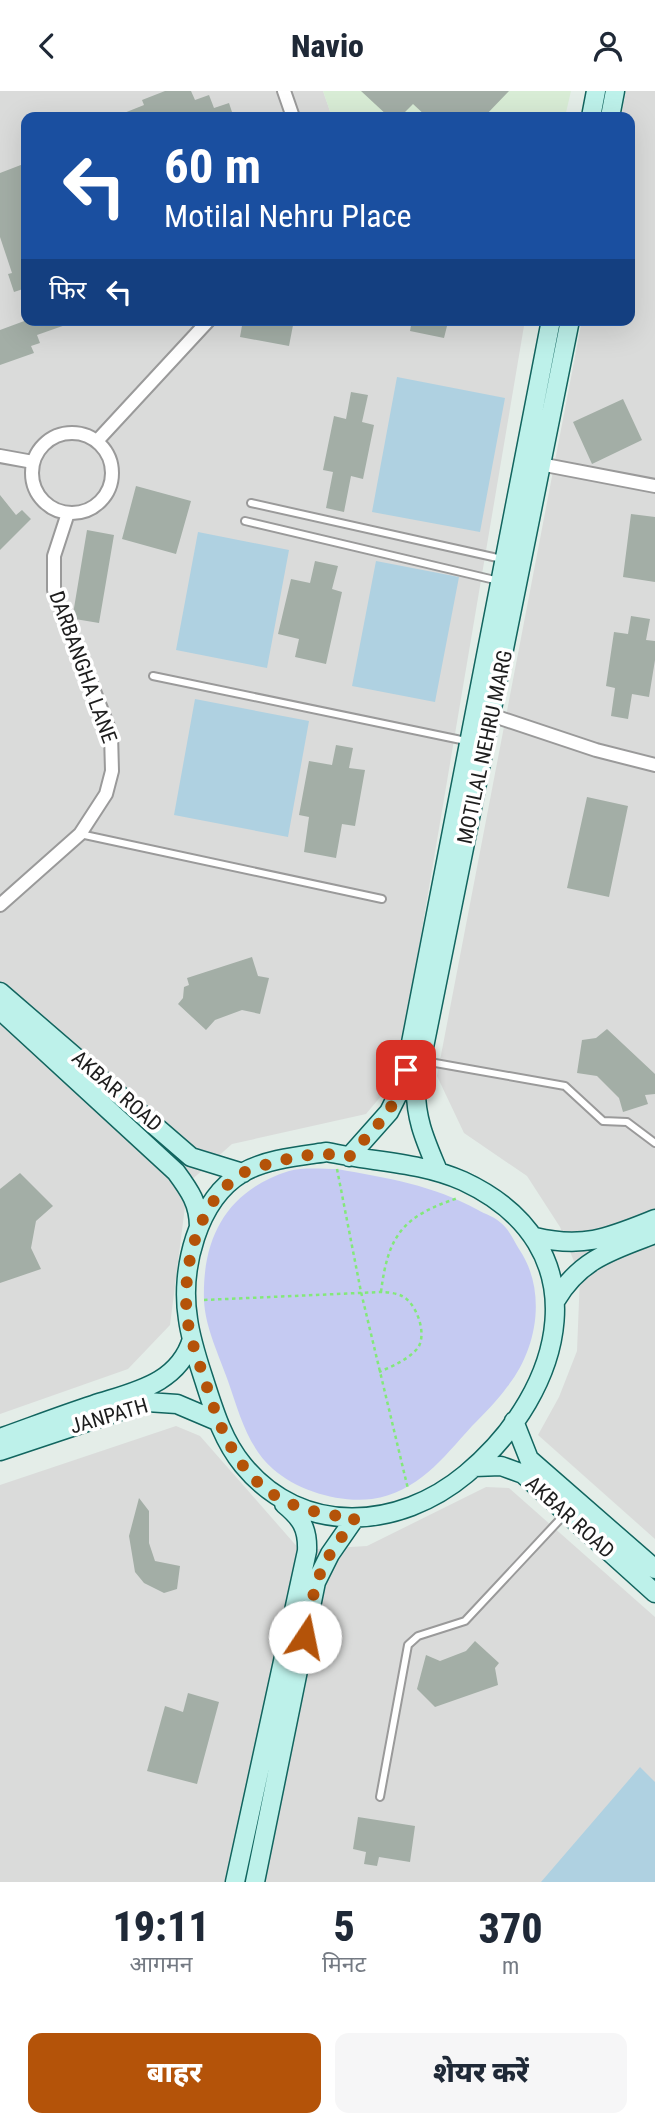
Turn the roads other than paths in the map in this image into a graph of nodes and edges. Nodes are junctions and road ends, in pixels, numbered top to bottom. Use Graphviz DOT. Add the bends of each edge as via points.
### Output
graph roads {
  1 [pos="284,91"];
  2 [pos="596,91"];
  3 [pos="615,91"];
  4 [pos="291,112"];
  5 [pos="592,112"];
  6 [pos="611,112"];
  7 [pos="203,326"];
  8 [pos="550,326"];
  9 [pos="569,326"];
  10 [pos="97,441"];
  11 [pos="0,456"];
  12 [pos="33,462"];
  13 [pos="540,464"];
  14 [pos="655,486"];
  15 [pos="251,503"];
  16 [pos="68,513"];
  17 [pos="245,521"];
  18 [pos="513,561"];
  19 [pos="500,581"];
  20 [pos="518,585"];
  21 [pos="153,676"];
  22 [pos="491,715"];
  23 [pos="478,744"];
  24 [pos="655,765"];
  25 [pos="80,834"];
  26 [pos="382,899"];
  27 [pos="0,905"];
  28 [pos="0,992"];
  29 [pos="0,1010"];
  30 [pos="422,1061"];
  31 [pos="655,1143"];
  32 [pos="343,1163"];
  33 [pos="438,1171"];
  34 [pos="243,1173"];
  35 [pos="655,1219"];
  36 [pos="199,1227"];
  37 [pos="655,1234"];
  38 [pos="535,1237"];
  39 [pos="556,1300"];
  40 [pos="191,1339"];
  41 [pos="217,1421"];
  42 [pos="514,1421"];
  43 [pos="0,1438"];
  44 [pos="0,1451"];
  45 [pos="474,1467"];
  46 [pos="274,1494"];
  47 [pos="566,1513"];
  48 [pos="355,1518"];
  49 [pos="655,1569"];
  50 [pos="655,1593"];
  51 [pos="380,1797"];
  52 [pos="236,1882"];
  53 [pos="255,1882"];
  1 -- 4 [label="street"];
  2 -- 5 [label="main road"];
  3 -- 6 [label="main road"];
  7 -- 10 [label="street"];
  8 -- 18 [label="main road, MOTILAL NEHRU MARG"];
  9 -- 13 [label="main road, MOTILAL NEHRU MARG"];
  10 -- 12 [label="street" via="83,434 52,437"];
  10 -- 16 [label="street" via="110,461 111,484 92,509"];
  11 -- 12 [label="street"];
  12 -- 16 [label="street" via="37,493 47,505"];
  13 -- 14 [label="street"];
  13 -- 18 [label="main road, MOTILAL NEHRU MARG"];
  15 -- 18 [label="lane"];
  16 -- 25 [label="street, DARBANGHA LANE" via="54,556 54,590 114,752 106,794"];
  17 -- 19 [label="lane"];
  18 -- 19 [label="main road, MOTILAL NEHRU MARG"];
  18 -- 20 [label="main road, MOTILAL NEHRU MARG"];
  19 -- 20 [label="lane"];
  19 -- 23 [label="main road, MOTILAL NEHRU MARG"];
  20 -- 22 [label="main road, MOTILAL NEHRU MARG"];
  21 -- 23 [label="lane"];
  22 -- 23 [label="main road, MOTILAL NEHRU MARG"];
  22 -- 24 [label="street"];
  23 -- 30 [label="main road, MOTILAL NEHRU MARG"];
  23 -- 32 [label="main road, MOTILAL NEHRU MARG" via="402,1084 389,1112"];
  25 -- 26 [label="lane"];
  25 -- 27 [label="street, DARBANGHA LANE"];
  28 -- 34 [label="main road, AKBAR ROAD" via="191,1157"];
  29 -- 36 [label="main road, AKBAR ROAD" via="176,1172 192,1192"];
  30 -- 31 [label="lane" via="565,1086 603,1121 627,1122"];
  30 -- 33 [label="main road, MOTILAL NEHRU MARG" via="415,1109"];
  32 -- 33 [label="main road"];
  32 -- 34 [label="main road" via="327,1152"];
  33 -- 38 [label="main road" via="501,1203"];
  34 -- 36 [label="main road" via="216,1197"];
  35 -- 38 [label="main road" via="601,1241 555,1242"];
  36 -- 40 [label="main road" via="189,1270"];
  37 -- 39 [label="main road" via="588,1263 567,1280"];
  38 -- 39 [label="main road" via="550,1267"];
  39 -- 42 [label="main road" via="549,1352"];
  40 -- 41 [label="main road"];
  40 -- 43 [label="main road, JANPATH" via="187,1355 174,1370 143,1391"];
  41 -- 44 [label="main road, JANPATH" via="177,1404 146,1402"];
  41 -- 46 [label="main road" via="243,1465"];
  42 -- 45 [label="main road"];
  42 -- 49 [label="main road, AKBAR ROAD" via="530,1459"];
  45 -- 47 [label="main road, AKBAR ROAD" via="500,1466 523,1474"];
  45 -- 48 [label="main road" via="439,1496 413,1508"];
  46 -- 48 [label="main road" via="308,1510"];
  46 -- 52 [label="main road" via="308,1531 307,1551"];
  47 -- 50 [label="main road, AKBAR ROAD"];
  47 -- 51 [label="lane" via="465,1621 418,1636 408,1645"];
  48 -- 53 [label="main road" via="316,1582"];
}
